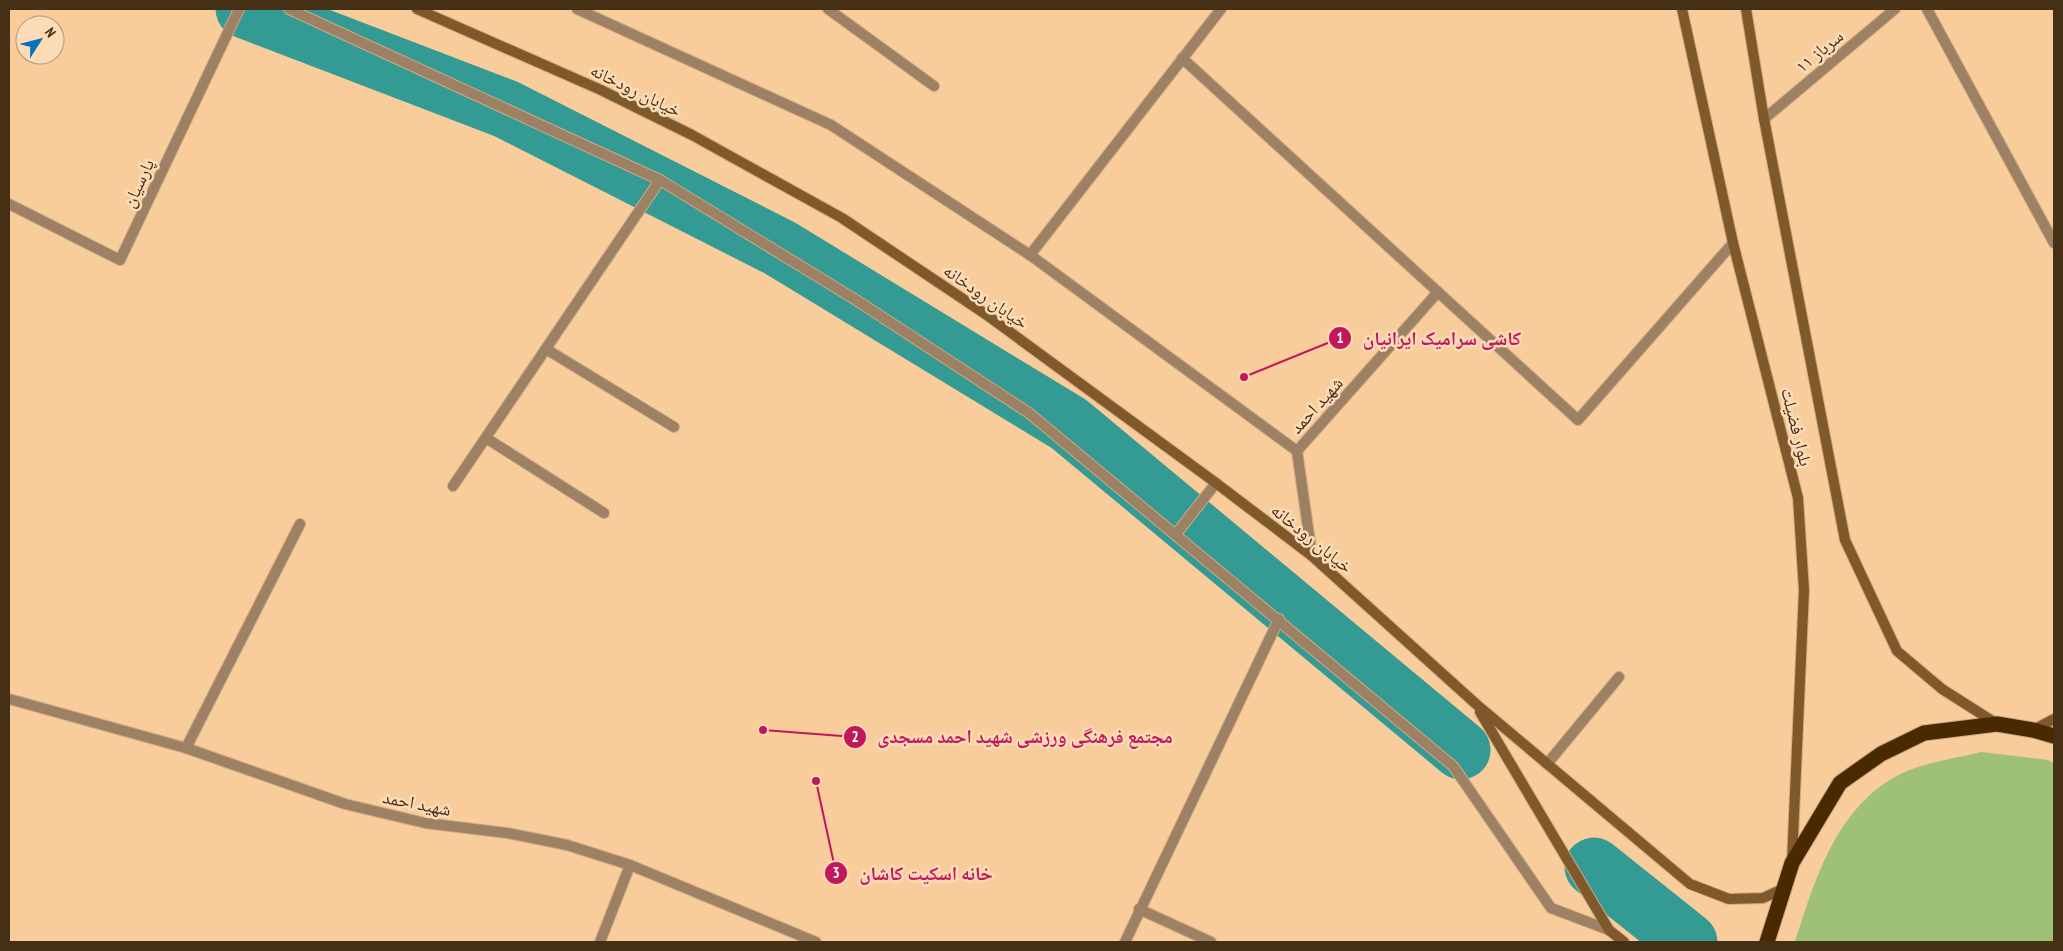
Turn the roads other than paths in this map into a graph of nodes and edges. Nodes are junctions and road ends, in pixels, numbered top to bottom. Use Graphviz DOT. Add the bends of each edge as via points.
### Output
graph roads {
  1 [pos="238,9"];
  2 [pos="289,9"];
  3 [pos="418,9"];
  4 [pos="577,9"];
  5 [pos="828,9"];
  6 [pos="1221,9"];
  7 [pos="1682,9"];
  8 [pos="1746,9"];
  9 [pos="1895,9"];
  10 [pos="1927,9"];
  11 [pos="1182,58"];
  12 [pos="934,86"];
  13 [pos="1764,119"];
  14 [pos="660,180"];
  15 [pos="9,204"];
  16 [pos="1734,243"];
  17 [pos="2054,243"];
  18 [pos="1030,255"];
  19 [pos="1438,292"];
  20 [pos="546,349"];
  21 [pos="674,427"];
  22 [pos="486,438"];
  23 [pos="1297,451"];
  24 [pos="1216,483"];
  25 [pos="453,486"];
  26 [pos="604,514"];
  27 [pos="300,524"];
  28 [pos="1176,534"];
  29 [pos="1312,556"];
  30 [pos="1279,619"];
  31 [pos="1619,676"];
  32 [pos="9,700"];
  33 [pos="1476,704"];
  34 [pos="2054,719"];
  35 [pos="1996,724"];
  36 [pos="2033,730"];
  37 [pos="2054,736"];
  38 [pos="186,748"];
  39 [pos="1547,764"];
  40 [pos="1792,863"];
  41 [pos="630,865"];
  42 [pos="1783,889"];
  43 [pos="1139,909"];
  44 [pos="1609,930"];
  45 [pos="600,942"];
  46 [pos="816,942"];
  47 [pos="1124,942"];
  48 [pos="1211,942"];
  49 [pos="1624,942"];
  50 [pos="1767,942"];
  1 -- 15 [label="street, پارسیان" via="120,260"];
  2 -- 14 [label="street"];
  3 -- 24 [label="street, خیابان رودخانه" via="602,90 692,135 842,218 984,313"];
  4 -- 18 [label="street" via="831,125"];
  5 -- 12 [label="street"];
  6 -- 11 [label="street"];
  7 -- 16 [label="street, بلوار فضیلت"];
  8 -- 13 [label="street, بلوار فضیلت"];
  9 -- 13 [label="street, سرباز ۱۱"];
  10 -- 17 [label="street"];
  11 -- 18 [label="street"];
  11 -- 19 [label="street"];
  13 -- 35 [label="street, بلوار فضیلت" via="1845,540 1897,652 1942,689"];
  14 -- 20 [label="street"];
  14 -- 28 [label="street" via="856,300 1029,413"];
  16 -- 19 [label="street" via="1578,420"];
  16 -- 40 [label="street, بلوار فضیلت" via="1798,498 1804,590"];
  18 -- 23 [label="street"];
  19 -- 23 [label="street, شهید احمد"];
  20 -- 21 [label="street"];
  20 -- 22 [label="street"];
  22 -- 25 [label="street"];
  22 -- 26 [label="street"];
  23 -- 29 [label="street"];
  24 -- 28 [label="street"];
  24 -- 29 [label="street, خیابان رودخانه"];
  27 -- 38 [label="street"];
  28 -- 30 [label="street"];
  29 -- 33 [label="street, خیابان رودخانه"];
  30 -- 43 [label="street"];
  30 -- 44 [label="street" via="1453,766 1551,908"];
  31 -- 39 [label="street"];
  32 -- 38 [label="street, شهید احمد"];
  33 -- 39 [label="street, خیابان رودخانه"];
  33 -- 44 [label="street"];
  34 -- 36 [label="street"];
  35 -- 36 [label="highway"];
  35 -- 40 [label="highway" via="1924,733 1881,754 1840,783"];
  36 -- 37 [label="highway"];
  38 -- 41 [label="street, شهید احمد" via="345,804 425,823 507,833 567,845"];
  39 -- 42 [label="street, خیابان رودخانه" via="1690,884 1729,899 1763,898"];
  40 -- 42 [label="highway"];
  41 -- 45 [label="street"];
  41 -- 46 [label="street, شهید احمد"];
  42 -- 50 [label="highway"];
  43 -- 47 [label="street"];
  43 -- 48 [label="street"];
  44 -- 49 [label="street"];
}
